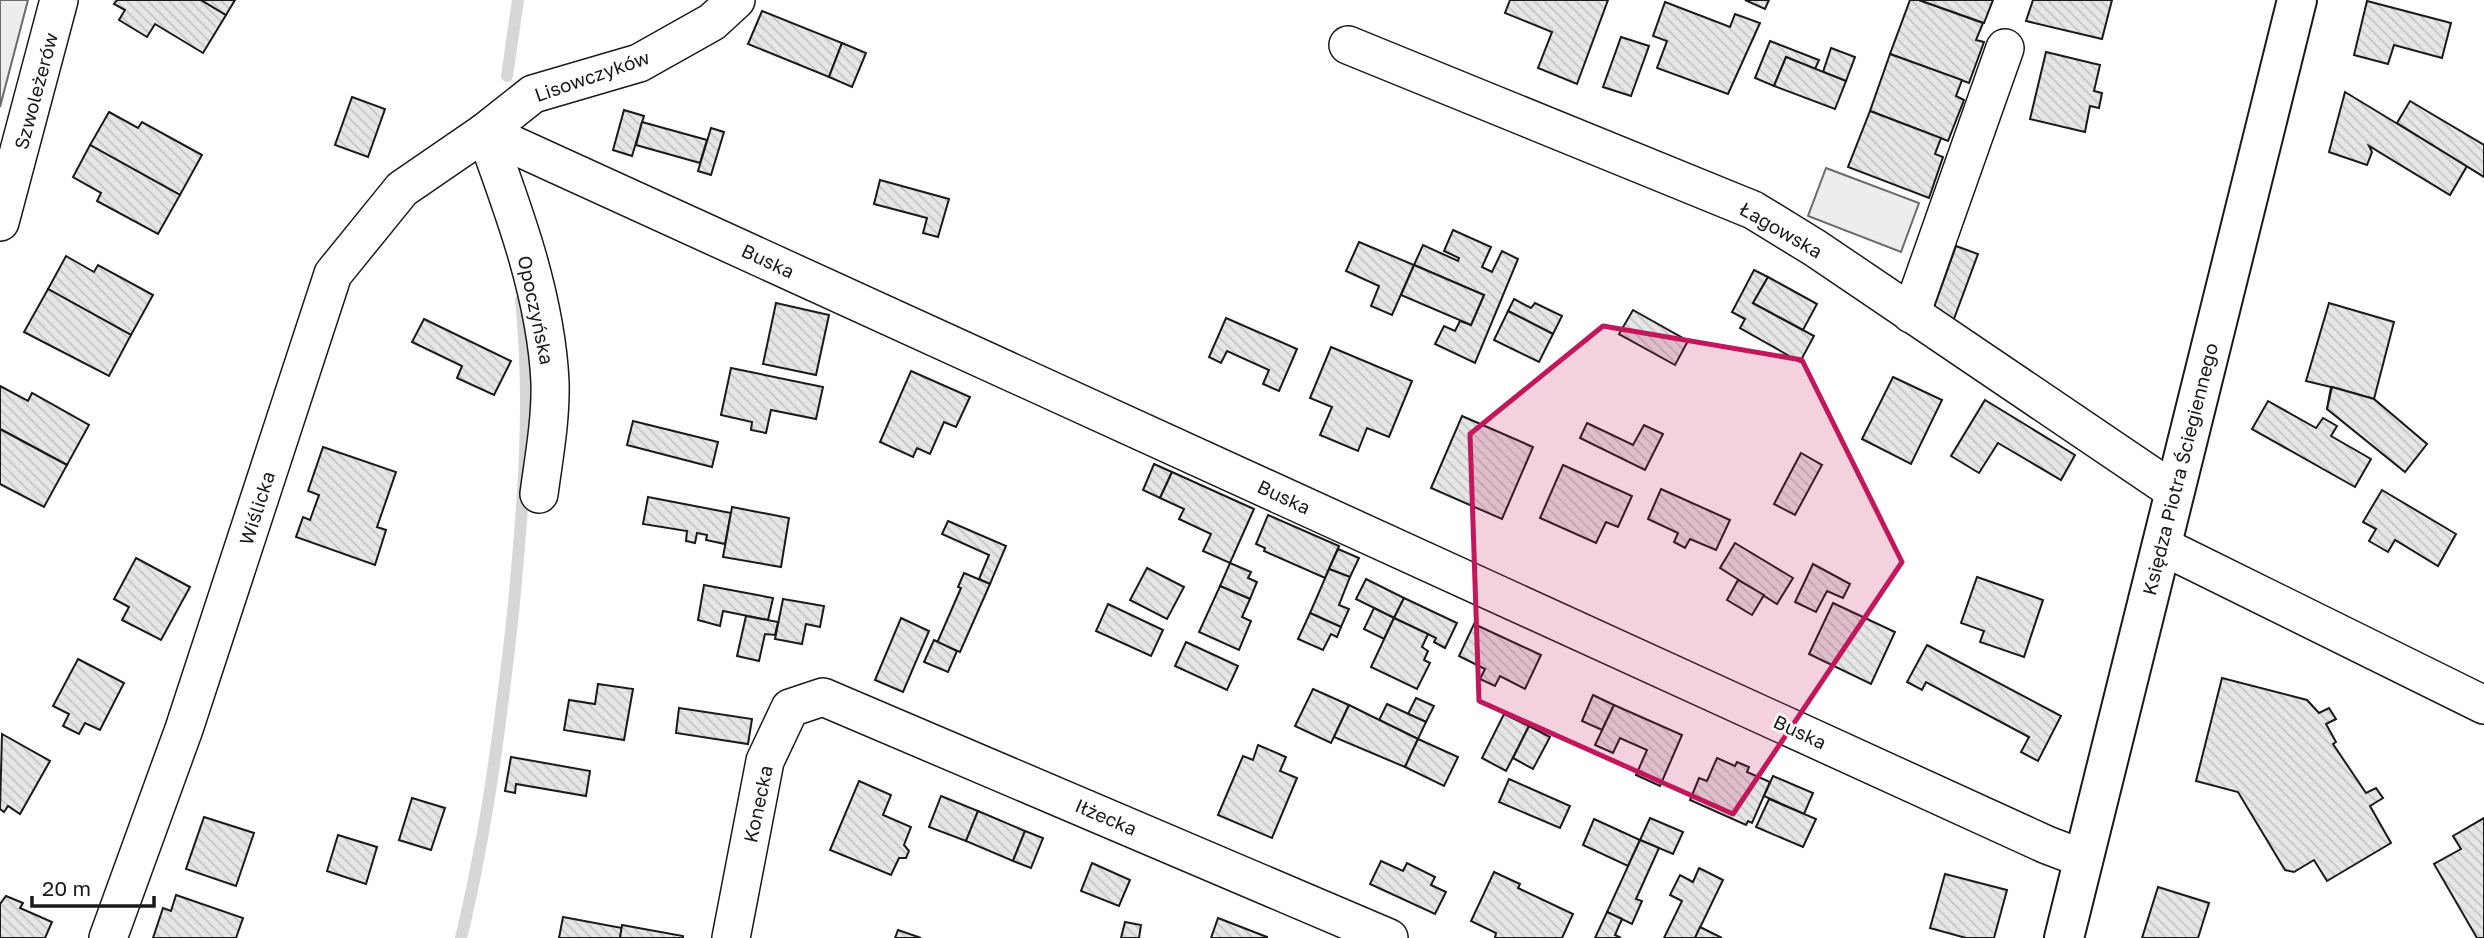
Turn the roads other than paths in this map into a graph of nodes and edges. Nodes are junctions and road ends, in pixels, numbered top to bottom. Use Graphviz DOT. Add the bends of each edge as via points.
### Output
graph roads {
  1 [pos="59,0"];
  2 [pos="736,0"];
  3 [pos="2297,0"];
  4 [pos="1348,45"];
  5 [pos="2005,48"];
  6 [pos="485,132"];
  7 [pos="0,222"];
  8 [pos="1911,314"];
  9 [pos="2174,491"];
  10 [pos="539,494"];
  11 [pos="2162,546"];
  12 [pos="823,696"];
  13 [pos="2484,705"];
  14 [pos="2084,859"];
  15 [pos="108,938"];
  16 [pos="731,938"];
  17 [pos="1390,938"];
  18 [pos="2064,938"];
  1 -- 7 [label="street, Szwoleżerów"];
  2 -- 6 [label="street, Lisowczyków" via="712,22 639,63 533,94"];
  3 -- 9 [label="street, Księdza Piotra Ściegiennego"];
  4 -- 8 [label="street, Łagowska" via="1753,210"];
  5 -- 8 [label="street"];
  6 -- 10 [label="street, Opoczyńska" via="512,208 543,325 550,382"];
  6 -- 14 [label="street, Buska"];
  6 -- 15 [label="street, Wiślicka" via="402,189 333,274 184,729"];
  8 -- 9 [label="street, Łagowska"];
  9 -- 11 [label="street, Księdza Piotra Ściegiennego"];
  11 -- 13 [label="street"];
  11 -- 14 [label="street, Księdza Piotra Ściegiennego"];
  12 -- 16 [label="street, Konecka" via="790,708 765,761"];
  12 -- 17 [label="street, Iłżecka"];
  14 -- 18 [label="street, Księdza Piotra Ściegiennego"];
}
